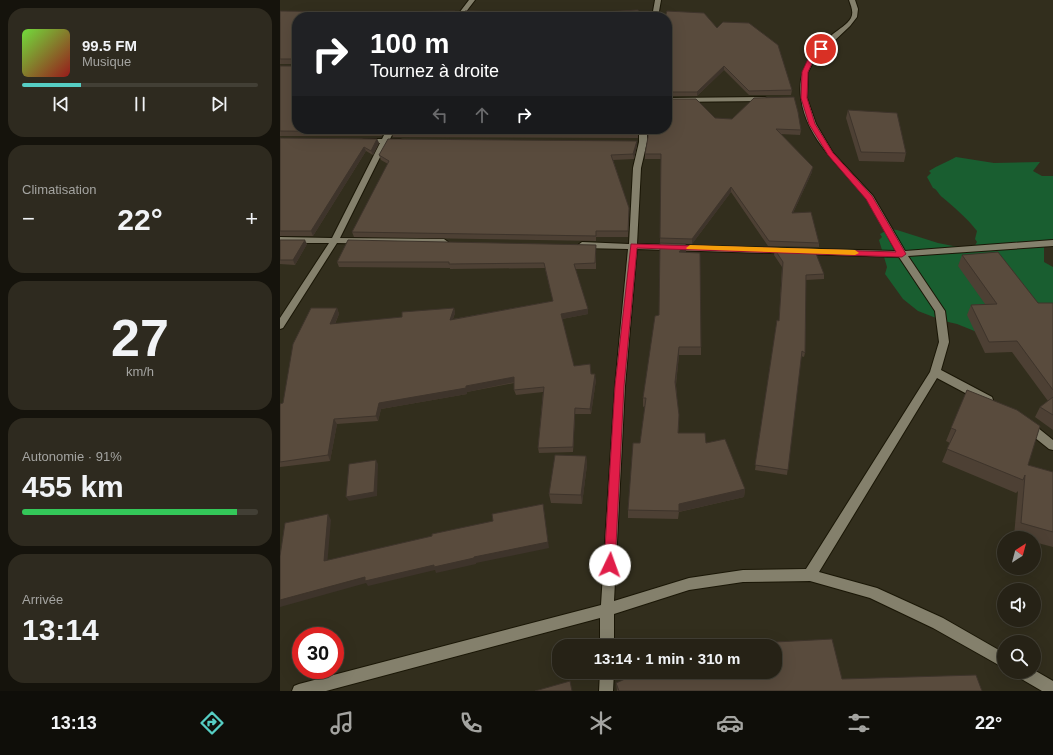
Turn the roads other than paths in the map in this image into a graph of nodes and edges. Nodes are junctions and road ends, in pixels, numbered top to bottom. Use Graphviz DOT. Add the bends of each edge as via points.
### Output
graph roads {
  1 [pos="472,0"];
  2 [pos="658,0"];
  3 [pos="852,0"];
  4 [pos="463,12"];
  5 [pos="656,12"];
  6 [pos="774,99"];
  7 [pos="672,100"];
  8 [pos="390,134"];
  9 [pos="641,134"];
  10 [pos="356,140"];
  11 [pos="386,141"];
  12 [pos="409,141"];
  13 [pos="280,240"];
  14 [pos="335,240"];
  15 [pos="453,242"];
  16 [pos="1053,243"];
  17 [pos="571,244"];
  18 [pos="634,246"];
  19 [pos="902,254"];
  20 [pos="280,326"];
  21 [pos="935,372"];
  22 [pos="1000,407"];
  23 [pos="1018,419"];
  24 [pos="1053,446"];
  25 [pos="810,575"];
  26 [pos="607,610"];
  27 [pos="607,639"];
  28 [pos="997,657"];
  29 [pos="606,679"];
  30 [pos="1035,679"];
  31 [pos="1053,689"];
  32 [pos="299,691"];
  33 [pos="606,691"];
  1 -- 4 [label="street"];
  2 -- 5 [label="street"];
  3 -- 19 [label="street" via="854,17 811,59 805,72 800,98 827,148 870,198"];
  6 -- 7 [label="street"];
  8 -- 11 [label="street"];
  9 -- 18 [label="street" via="637,168"];
  10 -- 11 [label="street"];
  11 -- 12 [label="street"];
  11 -- 14 [label="street"];
  13 -- 14 [label="street"];
  14 -- 15 [label="street"];
  14 -- 20 [label="street"];
  16 -- 19 [label="street"];
  17 -- 18 [label="street"];
  18 -- 19 [label="street"];
  18 -- 26 [label="street" via="620,386"];
  19 -- 21 [label="street" via="940,311 944,342"];
  21 -- 22 [label="street"];
  21 -- 25 [label="street"];
  23 -- 24 [label="street"];
  25 -- 26 [label="street" via="743,576 689,584"];
  25 -- 28 [label="street" via="872,592 938,623"];
  26 -- 27 [label="street"];
  26 -- 32 [label="street"];
  29 -- 33 [label="street"];
  30 -- 31 [label="street"];
}
